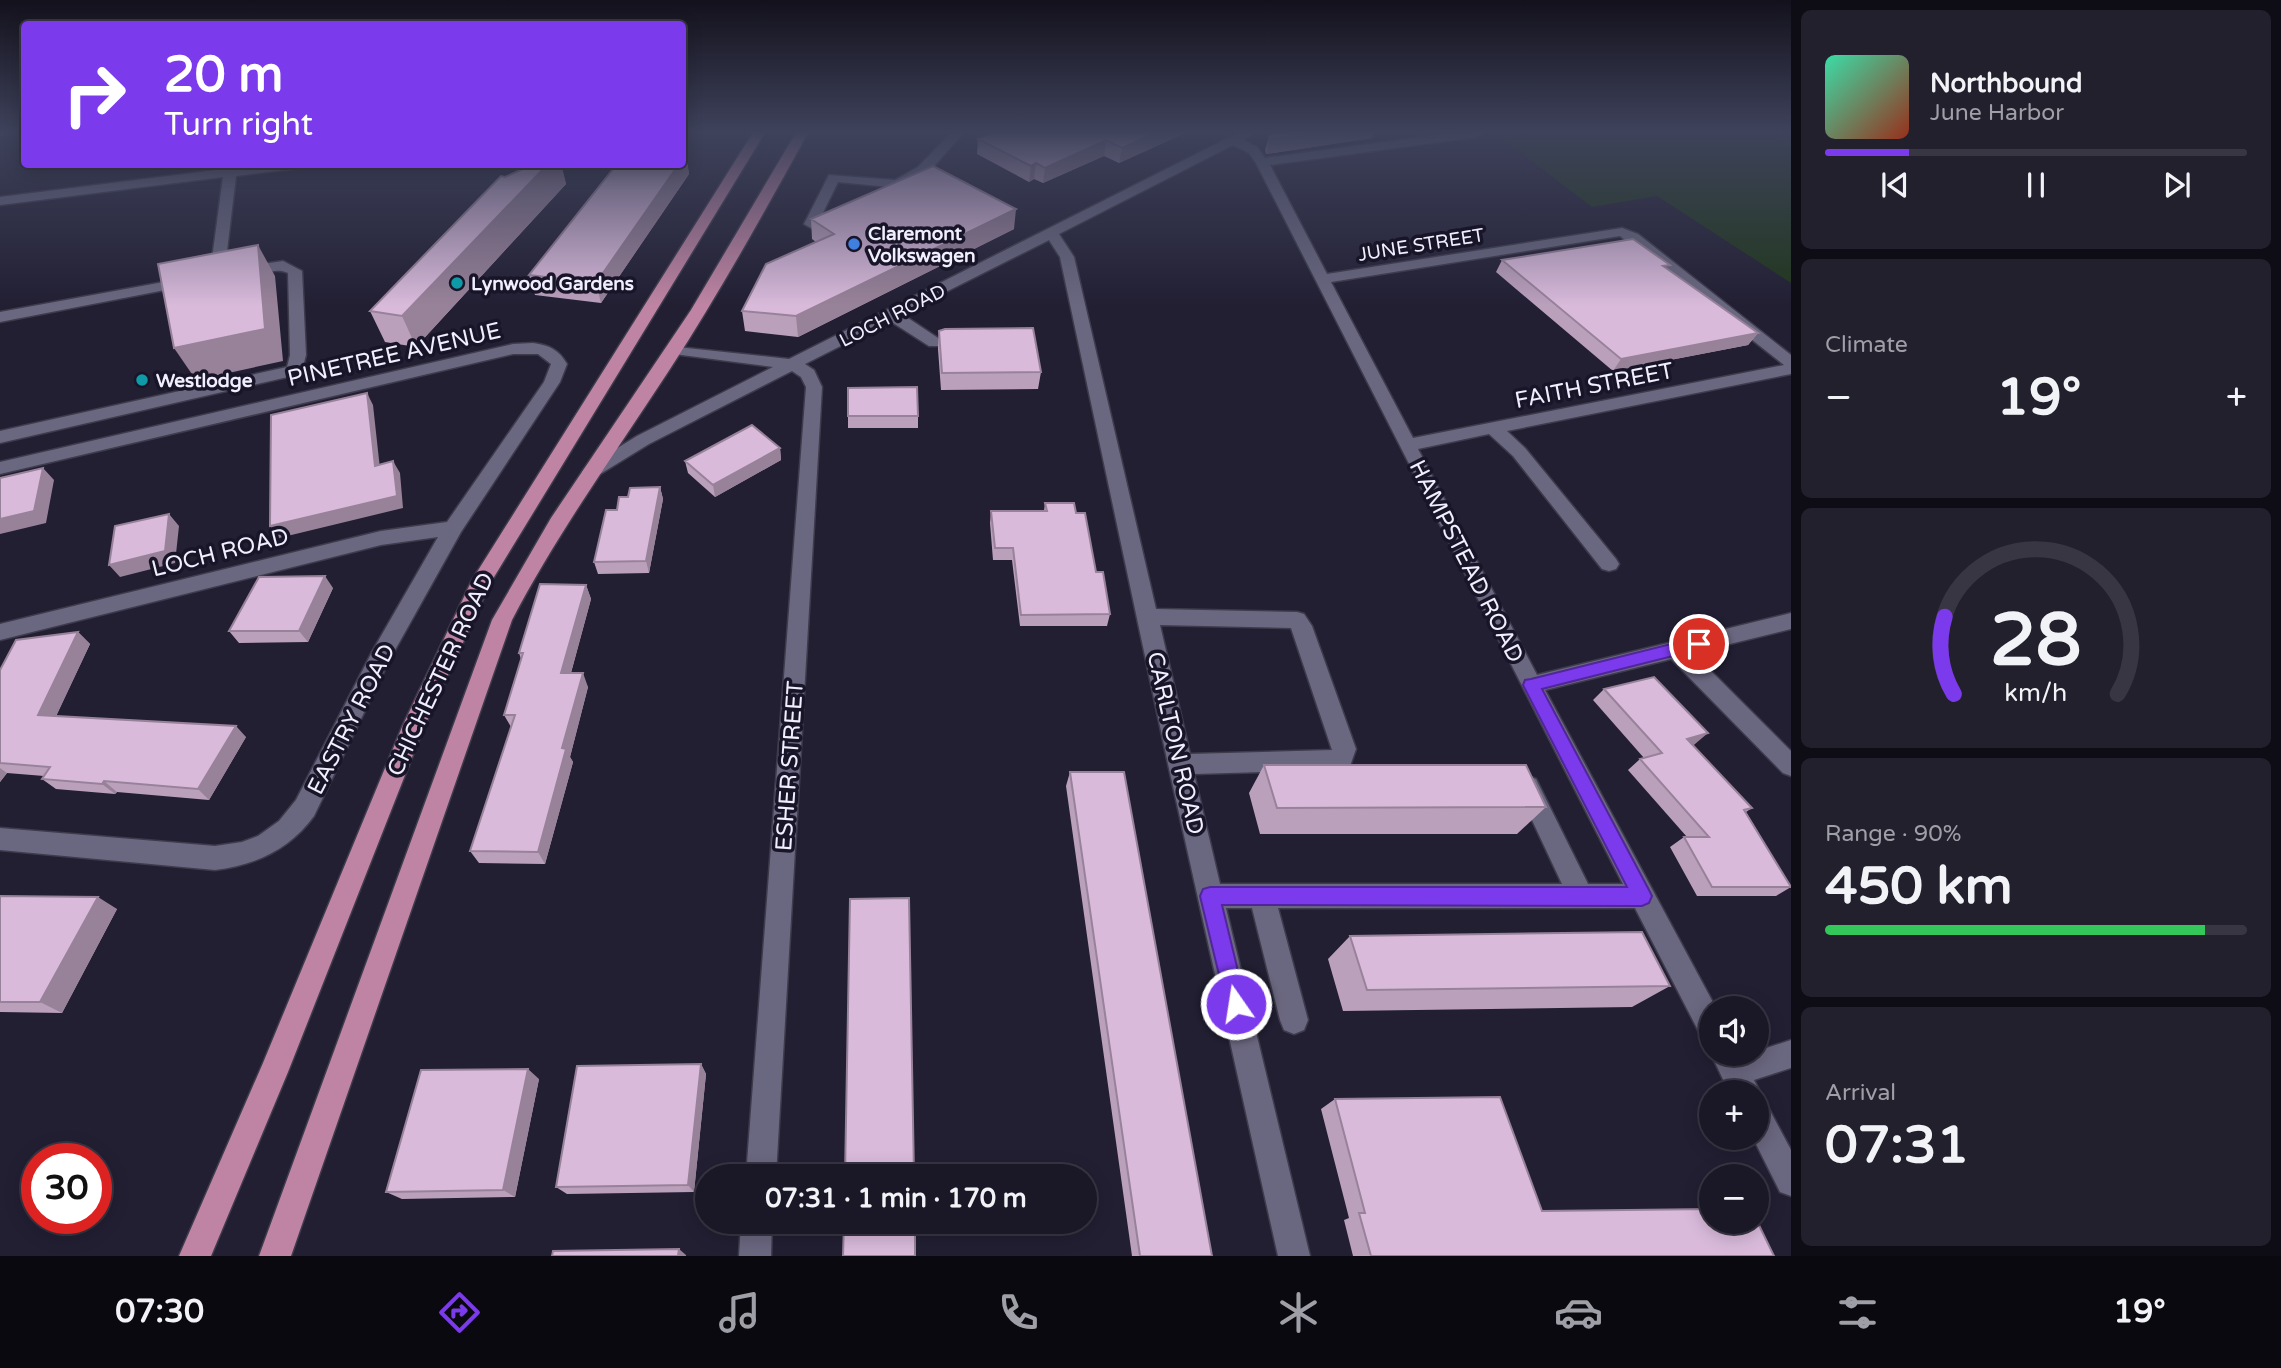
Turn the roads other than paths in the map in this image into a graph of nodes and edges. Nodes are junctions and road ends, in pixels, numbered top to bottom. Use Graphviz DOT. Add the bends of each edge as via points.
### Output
graph roads {
  1 [pos="96,190"];
  2 [pos="228,190"];
  3 [pos="723,190"];
  4 [pos="770,190"];
  5 [pos="828,190"];
  6 [pos="885,190"];
  7 [pos="1137,190"];
  8 [pos="1276,190"];
  9 [pos="874,195"];
  10 [pos="0,201"];
  11 [pos="831,215"];
  12 [pos="1051,234"];
  13 [pos="219,259"];
  14 [pos="233,273"];
  15 [pos="206,278"];
  16 [pos="1321,279"];
  17 [pos="891,314"];
  18 [pos="0,317"];
  19 [pos="935,343"];
  20 [pos="674,349"];
  21 [pos="553,354"];
  22 [pos="1791,363"];
  23 [pos="795,365"];
  24 [pos="1791,369"];
  25 [pos="1493,428"];
  26 [pos="0,437"];
  27 [pos="1406,445"];
  28 [pos="0,468"];
  29 [pos="591,472"];
  30 [pos="453,528"];
  31 [pos="1609,564"];
  32 [pos="1148,617"];
  33 [pos="1791,621"];
  34 [pos="0,632"];
  35 [pos="1676,650"];
  36 [pos="1531,685"];
  37 [pos="1180,764"];
  38 [pos="1791,766"];
  39 [pos="1523,777"];
  40 [pos="0,839"];
  41 [pos="1262,895"];
  42 [pos="1580,895"];
  43 [pos="1210,896"];
  44 [pos="1642,896"];
  45 [pos="1699,1003"];
  46 [pos="1294,1020"];
  47 [pos="1791,1054"];
  48 [pos="1735,1073"];
  49 [pos="1769,1138"];
  50 [pos="762,1164"];
  51 [pos="1791,1181"];
  52 [pos="756,1234"];
  53 [pos="195,1256"];
  54 [pos="275,1256"];
  55 [pos="755,1256"];
  56 [pos="1294,1256"];
  1 -- 10 [label="street"];
  2 -- 13 [label="street"];
  3 -- 53 [label="main road, CHICHESTER ROAD" via="482,580 387,789"];
  4 -- 20 [label="main road, CHICHESTER ROAD"];
  5 -- 11 [label="street" via="811,224"];
  6 -- 9 [label="street"];
  7 -- 12 [label="street, LOCH ROAD"];
  8 -- 16 [label="street, HAMPSTEAD ROAD"];
  12 -- 17 [label="street, LOCH ROAD"];
  12 -- 32 [label="street, CARLTON ROAD" via="1067,257"];
  14 -- 26 [label="street" via="277,265 295,271 295,370"];
  15 -- 18 [label="street"];
  16 -- 22 [label="street, JUNE STREET" via="1622,232"];
  16 -- 27 [label="street, HAMPSTEAD ROAD"];
  17 -- 19 [label="street"];
  17 -- 23 [label="street, LOCH ROAD"];
  20 -- 23 [label="street"];
  20 -- 29 [label="main road, CHICHESTER ROAD"];
  21 -- 28 [label="street, PINETREE AVENUE" via="534,348 484,349"];
  21 -- 30 [label="street, EASTRY ROAD" via="559,364 552,382"];
  23 -- 29 [label="street, LOCH ROAD" via="643,440"];
  23 -- 50 [label="street, ESHER STREET" via="808,374 815,403"];
  24 -- 25 [label="street, FAITH STREET"];
  25 -- 27 [label="street, FAITH STREET"];
  25 -- 31 [label="street" via="1519,452"];
  27 -- 36 [label="street, HAMPSTEAD ROAD"];
  29 -- 54 [label="main road, CHICHESTER ROAD" via="536,555 502,620"];
  30 -- 34 [label="street, LOCH ROAD" via="381,538"];
  30 -- 40 [label="street, EASTRY ROAD" via="381,656 305,808 290,829 272,842 234,857 215,858"];
  32 -- 37 [label="street, CARLTON ROAD"];
  32 -- 37 [label="street" via="1297,620 1344,754 1337,760"];
  33 -- 35 [label="street"];
  35 -- 36 [label="street"];
  35 -- 38 [label="street"];
  36 -- 44 [label="street, HAMPSTEAD ROAD"];
  37 -- 43 [label="street, CARLTON ROAD"];
  39 -- 42 [label="street"];
  41 -- 42 [label="street"];
  41 -- 43 [label="street"];
  41 -- 46 [label="street"];
  42 -- 44 [label="street"];
  43 -- 56 [label="street, CARLTON ROAD"];
  44 -- 45 [label="street, HAMPSTEAD ROAD"];
  47 -- 48 [label="street"];
  49 -- 51 [label="street"];
  52 -- 55 [label="street"];
}
